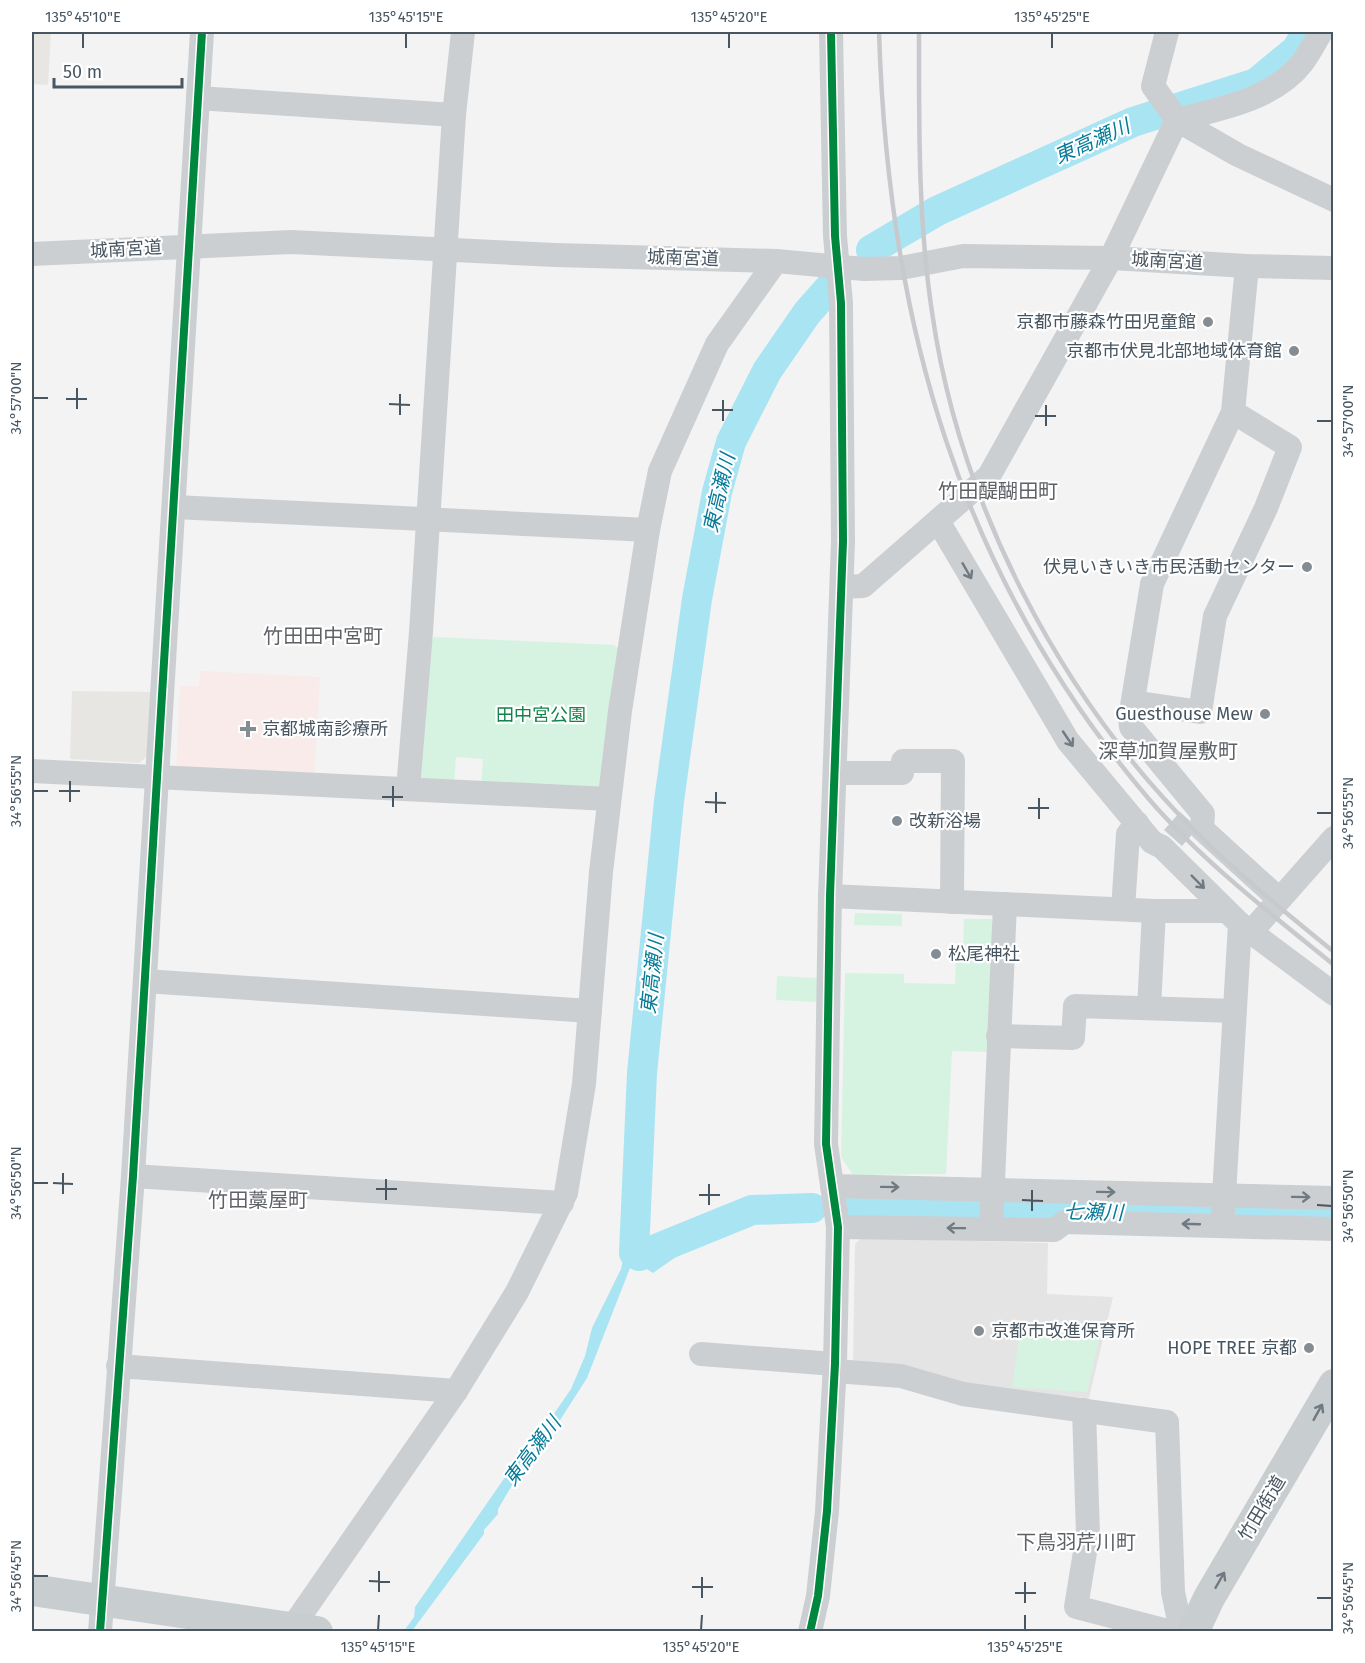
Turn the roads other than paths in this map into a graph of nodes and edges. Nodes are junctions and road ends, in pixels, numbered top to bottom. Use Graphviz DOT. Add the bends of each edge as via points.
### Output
graph roads {
  1 [pos="202,32"];
  2 [pos="463,32"];
  3 [pos="831,32"];
  4 [pos="1167,32"];
  5 [pos="1321,32"];
  6 [pos="198,98"];
  7 [pos="454,115"];
  8 [pos="1176,119"];
  9 [pos="1334,200"];
  10 [pos="189,246"];
  11 [pos="446,250"];
  12 [pos="32,254"];
  13 [pos="1111,258"];
  14 [pos="776,261"];
  15 [pos="838,264"];
  16 [pos="1246,266"];
  17 [pos="1334,268"];
  18 [pos="1233,411"];
  19 [pos="175,507"];
  20 [pos="429,520"];
  21 [pos="938,521"];
  22 [pos="648,530"];
  23 [pos="842,587"];
  24 [pos="1133,702"];
  25 [pos="32,771"];
  26 [pos="835,773"];
  27 [pos="157,777"];
  28 [pos="408,789"];
  29 [pos="609,799"];
  30 [pos="1137,824"];
  31 [pos="1334,838"];
  32 [pos="830,896"];
  33 [pos="1279,899"];
  34 [pos="952,902"];
  35 [pos="1005,904"];
  36 [pos="1123,909"];
  37 [pos="1154,911"];
  38 [pos="1239,922"];
  39 [pos="145,981"];
  40 [pos="1334,994"];
  41 [pos="1149,1008"];
  42 [pos="590,1011"];
  43 [pos="1235,1011"];
  44 [pos="998,1036"];
  45 [pos="133,1176"];
  46 [pos="832,1186"];
  47 [pos="1334,1198"];
  48 [pos="562,1203"];
  49 [pos="1066,1208"];
  50 [pos="991,1210"];
  51 [pos="1223,1211"];
  52 [pos="838,1227"];
  53 [pos="1334,1229"];
  54 [pos="700,1354"];
  55 [pos="118,1366"];
  56 [pos="835,1367"];
  57 [pos="1334,1385"];
  58 [pos="456,1390"];
  59 [pos="1084,1410"];
  60 [pos="32,1590"];
  61 [pos="101,1600"];
  62 [pos="299,1630"];
  63 [pos="100,1632"];
  64 [pos="810,1632"];
  65 [pos="1172,1632"];
  66 [pos="1187,1632"];
  67 [pos="1192,1632"];
  1 -- 6 [label="street"];
  2 -- 7 [label="street"];
  3 -- 15 [label="street"];
  4 -- 8 [label="street" via="1153,86"];
  5 -- 8 [label="street" via="1301,64 1279,84 1242,102"];
  6 -- 7 [label="street"];
  6 -- 10 [label="street"];
  7 -- 11 [label="street"];
  8 -- 9 [label="street" via="1238,155"];
  8 -- 13 [label="street"];
  10 -- 11 [label="street, 城南宮道" via="291,243"];
  10 -- 12 [label="street, 城南宮道"];
  10 -- 19 [label="street"];
  11 -- 14 [label="street, 城南宮道"];
  11 -- 20 [label="street"];
  13 -- 15 [label="street, 城南宮道" via="963,256 902,268 864,269"];
  13 -- 16 [label="street, 城南宮道"];
  13 -- 21 [label="street" via="989,476"];
  14 -- 15 [label="street, 城南宮道"];
  14 -- 22 [label="street" via="717,344 660,471"];
  15 -- 23 [label="street"];
  16 -- 17 [label="street, 城南宮道"];
  16 -- 18 [label="street"];
  18 -- 24 [label="street" via="1152,584"];
  18 -- 24 [label="street" via="1290,447 1215,616 1200,712"];
  19 -- 20 [label="street"];
  19 -- 27 [label="street"];
  20 -- 22 [label="street"];
  20 -- 28 [label="street"];
  21 -- 23 [label="street" via="863,586"];
  21 -- 30 [label="street, one-way" via="1068,741"];
  22 -- 29 [label="street"];
  23 -- 26 [label="street"];
  24 -- 33 [label="street" via="1131,727 1191,811 1203,814 1202,829"];
  25 -- 27 [label="street"];
  26 -- 32 [label="street"];
  26 -- 34 [label="street" via="902,773 903,761 953,761"];
  27 -- 28 [label="street"];
  27 -- 39 [label="street"];
  28 -- 29 [label="street"];
  29 -- 42 [label="street"];
  30 -- 36 [label="street" via="1128,834"];
  30 -- 38 [label="street, one-way" via="1152,842 1167,842"];
  31 -- 33 [label="street"];
  32 -- 34 [label="street"];
  32 -- 46 [label="street" via="826,1144"];
  33 -- 38 [label="street"];
  34 -- 35 [label="street"];
  35 -- 36 [label="street"];
  35 -- 44 [label="street"];
  36 -- 37 [label="street"];
  37 -- 38 [label="street"];
  37 -- 41 [label="street"];
  38 -- 40 [label="street"];
  38 -- 43 [label="street"];
  39 -- 42 [label="street"];
  39 -- 45 [label="street"];
  41 -- 43 [label="street"];
  41 -- 44 [label="street" via="1075,1006 1073,1038"];
  42 -- 48 [label="street" via="579,1126"];
  43 -- 51 [label="street"];
  44 -- 50 [label="street"];
  45 -- 48 [label="street"];
  45 -- 55 [label="street"];
  46 -- 50 [label="street, one-way"];
  46 -- 52 [label="street"];
  51 -- 47 [label="street, one-way"];
  48 -- 58 [label="street" via="517,1292"];
  49 -- 50 [label="street"];
  49 -- 50 [label="street" via="1054,1230"];
  49 -- 51 [label="street"];
  50 -- 52 [label="street, one-way"];
  51 -- 53 [label="street"];
  52 -- 56 [label="street"];
  54 -- 56 [label="street"];
  55 -- 58 [label="street"];
  55 -- 61 [label="street"];
  56 -- 59 [label="street" via="901,1376 963,1394"];
  56 -- 64 [label="street" via="827,1511"];
  67 -- 57 [label="main road, 竹田街道, one-way"];
  58 -- 62 [label="street"];
  59 -- 65 [label="street" via="1089,1534 1076,1606"];
  59 -- 66 [label="street" via="1167,1422 1173,1592 1178,1616"];
  60 -- 61 [label="main road"];
  61 -- 62 [label="main road"];
  61 -- 63 [label="street"];
}
